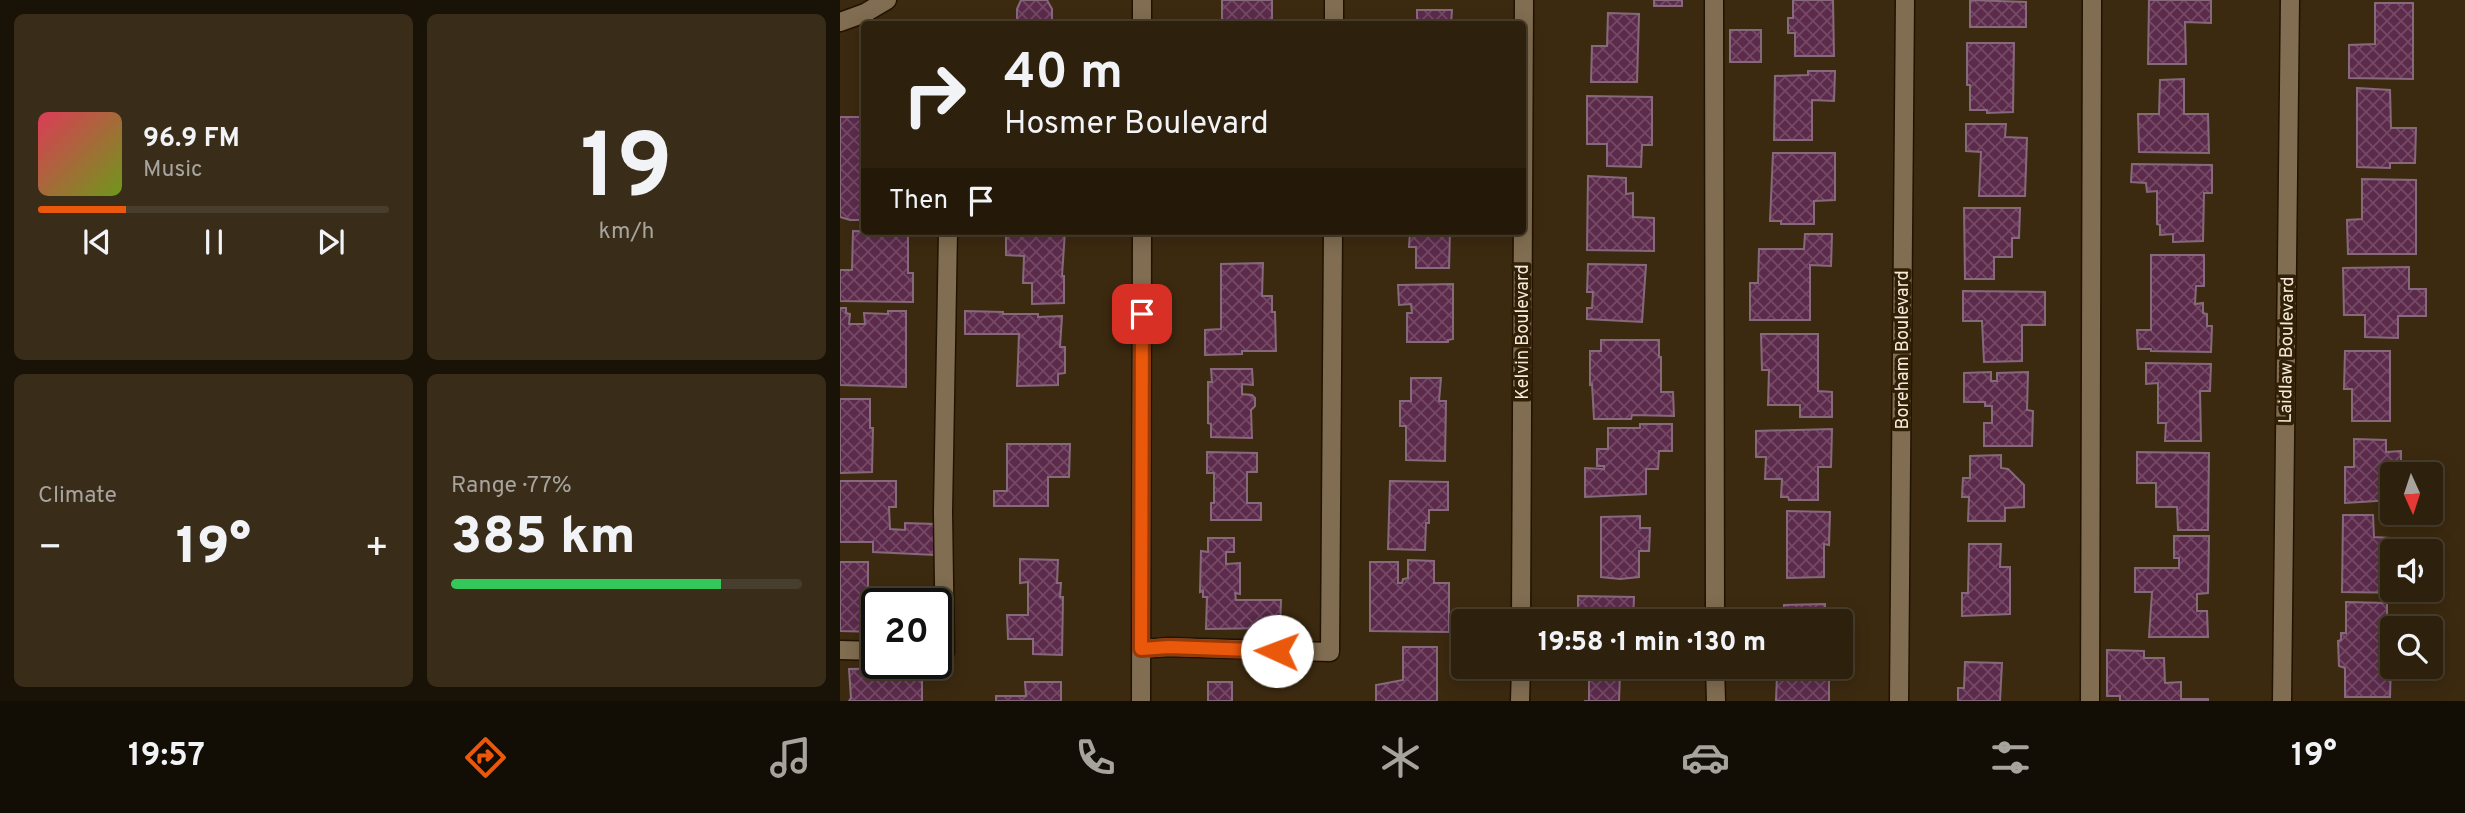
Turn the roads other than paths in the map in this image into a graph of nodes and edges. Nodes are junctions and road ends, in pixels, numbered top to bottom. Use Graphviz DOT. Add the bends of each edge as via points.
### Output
graph roads {
  1 [pos="887,0"];
  2 [pos="1142,0"];
  3 [pos="1335,0"];
  4 [pos="1524,0"];
  5 [pos="1714,0"];
  6 [pos="1905,0"];
  7 [pos="2092,0"];
  8 [pos="2290,0"];
  9 [pos="868,19"];
  10 [pos="1142,21"];
  11 [pos="1334,21"];
  12 [pos="1524,21"];
  13 [pos="840,22"];
  14 [pos="948,235"];
  15 [pos="1142,235"];
  16 [pos="1333,235"];
  17 [pos="1523,235"];
  18 [pos="944,588"];
  19 [pos="1521,609"];
  20 [pos="1715,609"];
  21 [pos="1141,649"];
  22 [pos="840,650"];
  23 [pos="861,651"];
  24 [pos="1521,679"];
  25 [pos="1715,679"];
  26 [pos="1141,701"];
  27 [pos="1520,701"];
  28 [pos="1716,701"];
  29 [pos="1899,701"];
  30 [pos="2090,701"];
  31 [pos="2281,701"];
  1 -- 9 [label="street"];
  2 -- 10 [label="street"];
  3 -- 11 [label="street"];
  4 -- 12 [label="street, Kelvin Boulevard"];
  5 -- 20 [label="street"];
  6 -- 29 [label="street, Boreham Boulevard"];
  7 -- 30 [label="street"];
  8 -- 31 [label="street, Laidlaw Boulevard"];
  9 -- 13 [label="street"];
  14 -- 18 [label="street"];
  15 -- 21 [label="street"];
  16 -- 21 [label="street" via="1330,652"];
  17 -- 19 [label="street, Kelvin Boulevard"];
  21 -- 26 [label="street"];
  22 -- 23 [label="street"];
  24 -- 27 [label="street"];
  25 -- 28 [label="street"];
}
